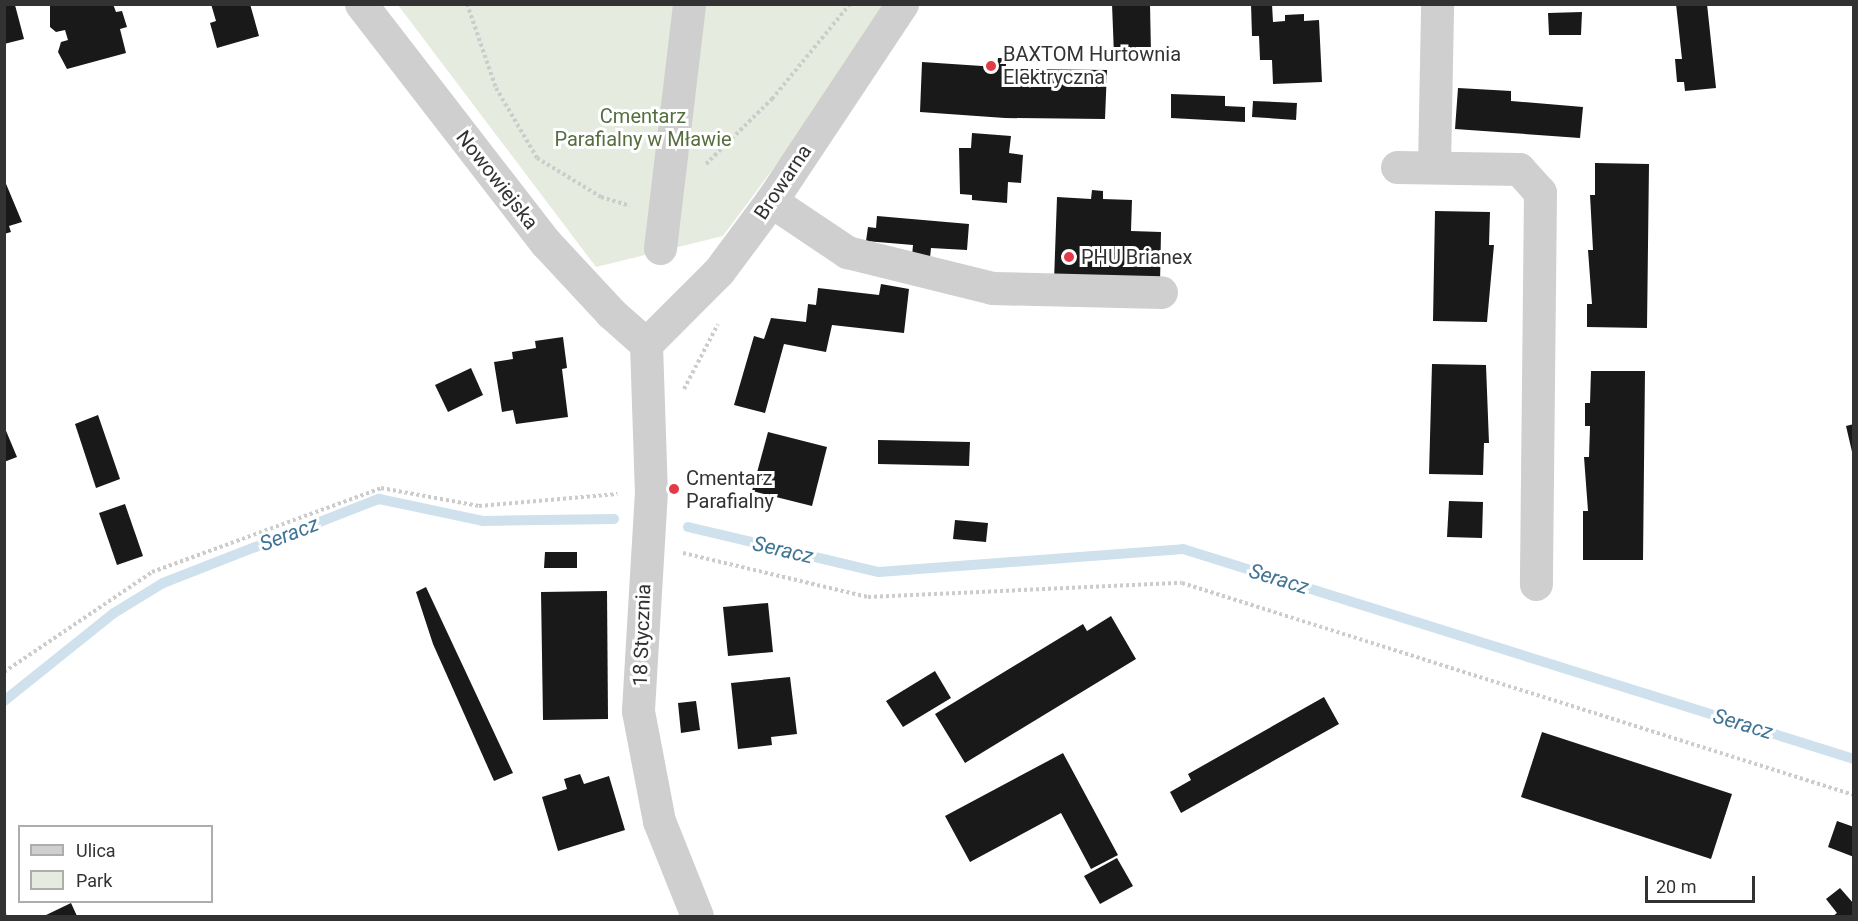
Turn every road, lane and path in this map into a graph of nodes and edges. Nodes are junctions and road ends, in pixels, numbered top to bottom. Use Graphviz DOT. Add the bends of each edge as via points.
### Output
graph roads {
  1 [pos="361,4"];
  2 [pos="467,4"];
  3 [pos="689,4"];
  4 [pos="850,4"];
  5 [pos="902,4"];
  6 [pos="1437,4"];
  7 [pos="1397,167"];
  8 [pos="1434,167"];
  9 [pos="771,201"];
  10 [pos="666,209"];
  11 [pos="660,248"];
  12 [pos="1161,292"];
  13 [pos="723,316"];
  14 [pos="646,344"];
  15 [pos="682,392"];
  16 [pos="651,491"];
  17 [pos="645,544"];
  18 [pos="1536,584"];
  19 [pos="4,672"];
  20 [pos="1854,795"];
  21 [pos="698,916"];
  1 -- 14 [label="street, Nowowiejska" via="546,243 610,313"];
  2 -- 10 [label="path" via="496,88 537,158 601,197"];
  3 -- 10 [label="street"];
  4 -- 10 [label="path" via="772,99"];
  5 -- 9 [label="street, Browarna"];
  6 -- 8 [label="street"];
  7 -- 8 [label="street"];
  8 -- 18 [label="street" via="1519,169 1540,192"];
  9 -- 12 [label="street" via="847,252 992,288"];
  9 -- 14 [label="street, Browarna" via="719,271"];
  10 -- 11 [label="street"];
  13 -- 15 [label="path"];
  14 -- 16 [label="street, 18 Stycznia"];
  16 -- 17 [label="street, 18 Stycznia"];
  16 -- 19 [label="path" via="479,506 381,488 152,572"];
  17 -- 20 [label="path" via="868,597 1182,583"];
  17 -- 21 [label="street, 18 Stycznia" via="638,711 659,821"];
}
